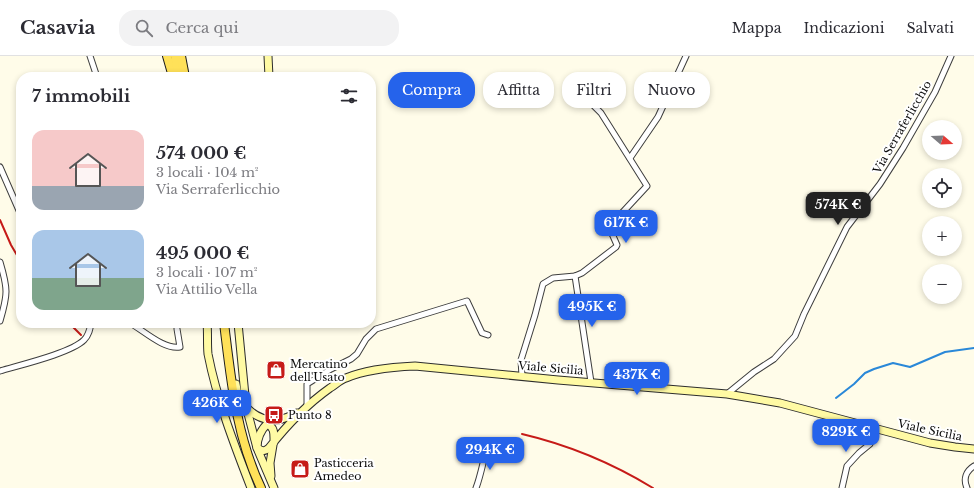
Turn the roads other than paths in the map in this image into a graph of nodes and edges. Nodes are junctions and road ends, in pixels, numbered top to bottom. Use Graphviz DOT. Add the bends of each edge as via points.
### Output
graph roads {
  1 [pos="90,56"];
  2 [pos="167,56"];
  3 [pos="175,56"];
  4 [pos="181,56"];
  5 [pos="268,56"];
  6 [pos="686,56"];
  7 [pos="951,56"];
  8 [pos="95,72"];
  9 [pos="172,72"];
  10 [pos="178,72"];
  11 [pos="184,72"];
  12 [pos="269,72"];
  13 [pos="596,108"];
  14 [pos="630,158"];
  15 [pos="0,167"];
  16 [pos="16,204"];
  17 [pos="0,262"];
  18 [pos="1,268"];
  19 [pos="575,276"];
  20 [pos="0,321"];
  21 [pos="90,328"];
  22 [pos="138,328"];
  23 [pos="204,328"];
  24 [pos="207,328"];
  25 [pos="225,328"];
  26 [pos="225,328"];
  27 [pos="238,328"];
  28 [pos="177,329"];
  29 [pos="488,335"];
  30 [pos="208,352"];
  31 [pos="0,371"];
  32 [pos="522,376"];
  33 [pos="591,382"];
  34 [pos="727,394"];
  35 [pos="246,406"];
  36 [pos="307,406"];
  37 [pos="301,412"];
  38 [pos="252,413"];
  39 [pos="275,420"];
  40 [pos="267,424"];
  41 [pos="875,428"];
  42 [pos="274,443"];
  43 [pos="257,448"];
  44 [pos="487,448"];
  45 [pos="974,449"];
  46 [pos="974,466"];
  47 [pos="274,487"];
  48 [pos="251,488"];
  49 [pos="261,488"];
  50 [pos="476,488"];
  51 [pos="842,488"];
  52 [pos="967,488"];
  1 -- 8 [label="street"];
  2 -- 9 [label="main road"];
  3 -- 10 [label="main road"];
  4 -- 11 [label="main road"];
  5 -- 12 [label="street"];
  6 -- 14 [label="street" via="658,117"];
  7 -- 34 [label="street, Via Serraferlicchio" via="935,92 903,148 880,184 847,227 795,336 774,359"];
  13 -- 14 [label="street"];
  14 -- 19 [label="street" via="647,186 609,227 617,242 616,247"];
  15 -- 16 [label="street"];
  17 -- 18 [label="street"];
  18 -- 20 [label="street" via="7,288"];
  19 -- 32 [label="street" via="553,278 543,284 521,360"];
  19 -- 33 [label="street"];
  21 -- 31 [label="street" via="85,339 68,350"];
  22 -- 28 [label="street" via="165,345 175,348 180,347"];
  23 -- 30 [label="street"];
  24 -- 30 [label="street"];
  25 -- 35 [label="street" via="237,391"];
  26 -- 49 [label="main road" via="238,421 245,448"];
  27 -- 35 [label="street"];
  29 -- 36 [label="street" via="482,333 467,301 376,329 357,354 307,384"];
  30 -- 48 [label="street" via="226,422"];
  32 -- 33 [label="street, Viale Sicilia"];
  32 -- 36 [label="street, Viale Sicilia" via="415,366 391,367 344,378"];
  33 -- 34 [label="street, Viale Sicilia"];
  34 -- 41 [label="street, Viale Sicilia" via="780,403"];
  35 -- 38 [label="street"];
  35 -- 43 [label="street"];
  36 -- 37 [label="street, Viale Sicilia"];
  37 -- 39 [label="street"];
  37 -- 42 [label="street, Viale Sicilia"];
  38 -- 39 [label="street"];
  38 -- 40 [label="street"];
  39 -- 40 [label="street"];
  40 -- 42 [label="street" via="273,430"];
  40 -- 43 [label="street" via="257,440"];
  41 -- 45 [label="street, Viale Sicilia" via="930,443"];
  41 -- 51 [label="street" via="870,444 847,466"];
  42 -- 43 [label="street" via="265,451"];
  42 -- 47 [label="street" via="270,463"];
  43 -- 47 [label="street"];
  44 -- 50 [label="street"];
  46 -- 52 [label="street" via="966,475"];
}
